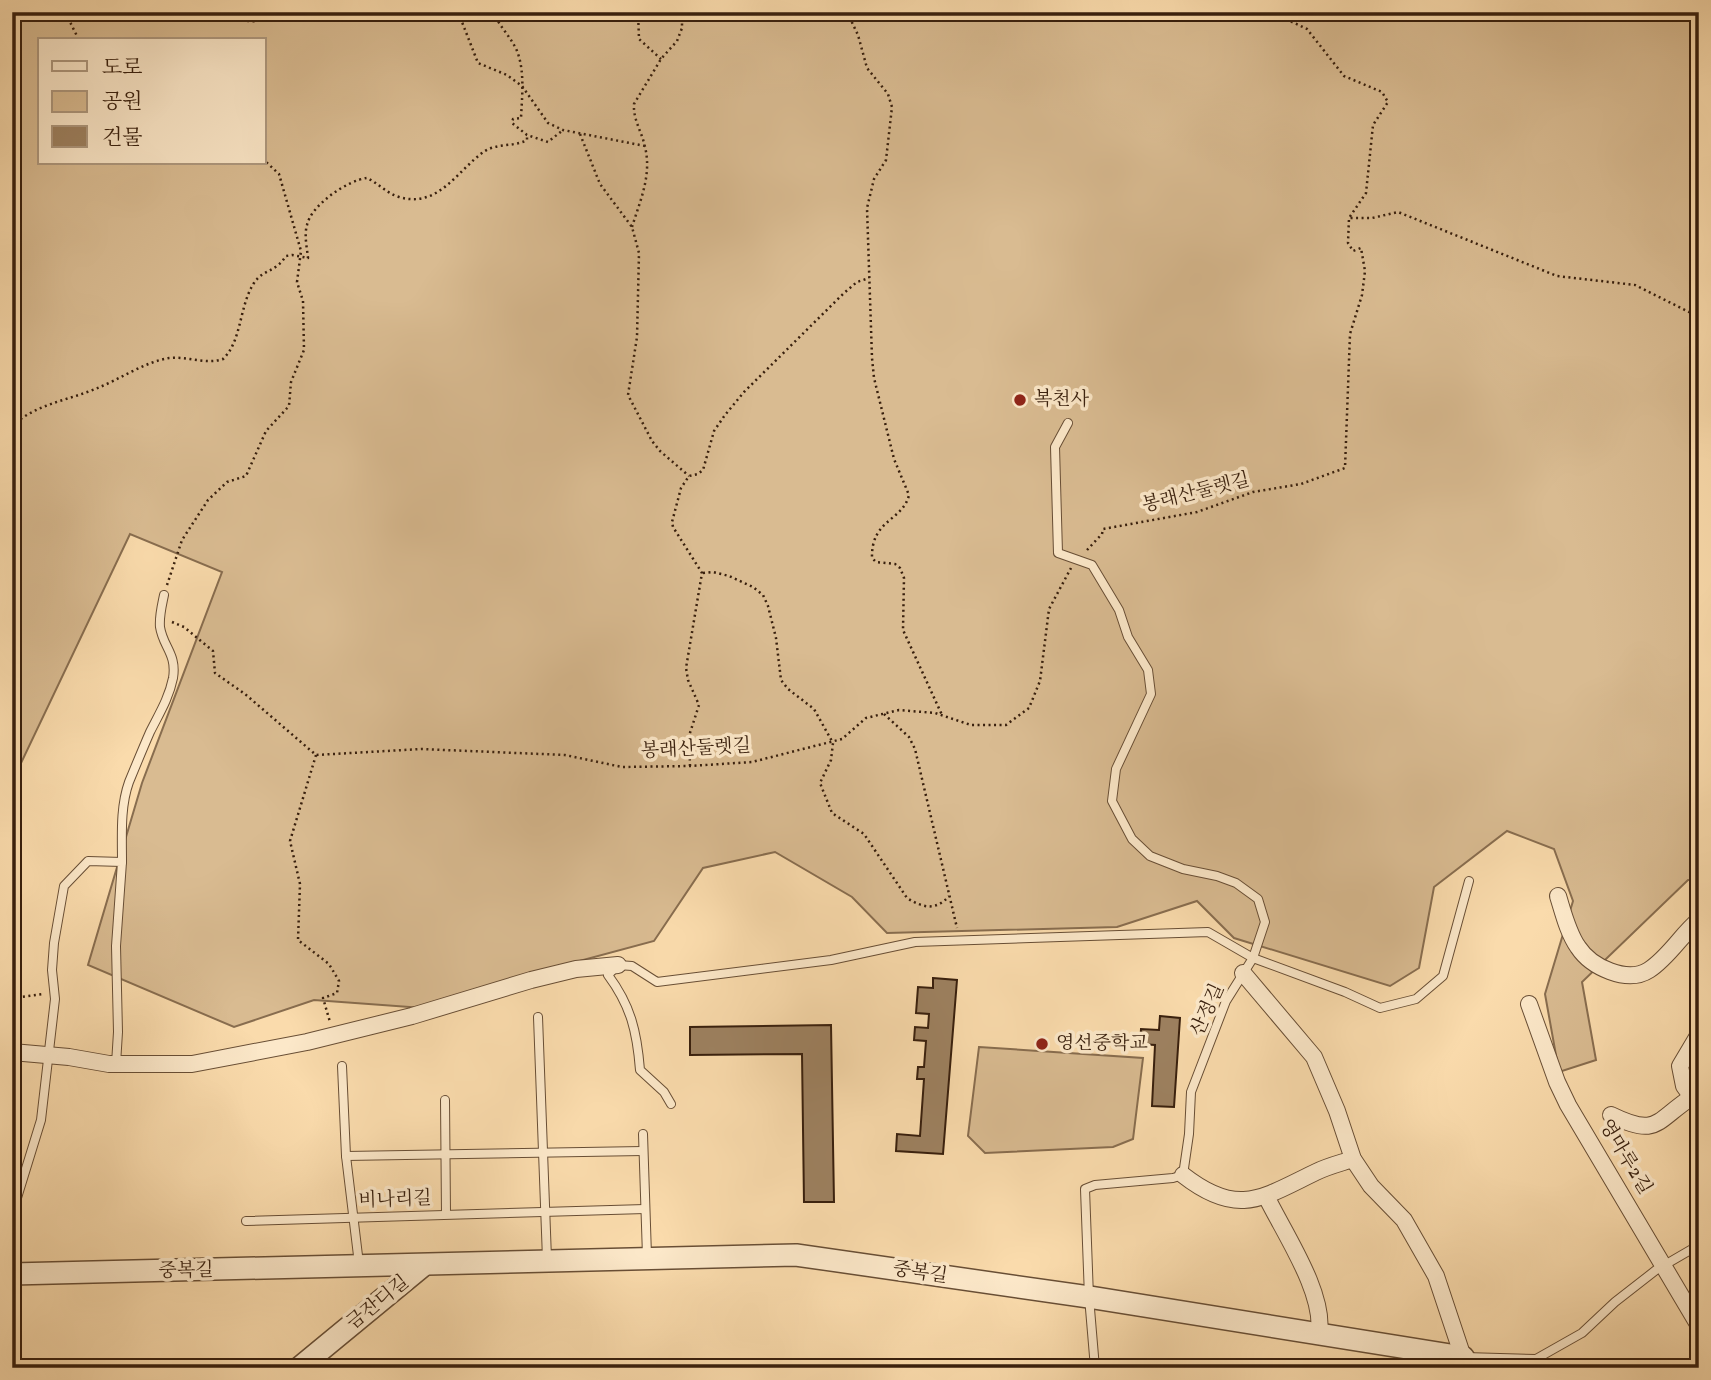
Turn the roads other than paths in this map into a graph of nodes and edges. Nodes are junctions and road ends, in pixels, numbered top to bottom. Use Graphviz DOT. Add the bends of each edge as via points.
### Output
graph roads {
  1 [pos="1068,423"];
  2 [pos="164,595"];
  3 [pos="122,862"];
  4 [pos="1469,881"];
  5 [pos="1558,896"];
  6 [pos="1699,920"];
  7 [pos="1253,958"];
  8 [pos="618,965"];
  9 [pos="1243,973"];
  10 [pos="1529,1004"];
  11 [pos="538,1017"];
  12 [pos="1699,1034"];
  13 [pos="12,1052"];
  14 [pos="49,1055"];
  15 [pos="116,1064"];
  16 [pos="342,1066"];
  17 [pos="1695,1098"];
  18 [pos="445,1100"];
  19 [pos="671,1104"];
  20 [pos="1611,1115"];
  21 [pos="642,1133"];
  22 [pos="543,1151"];
  23 [pos="643,1151"];
  24 [pos="446,1153"];
  25 [pos="346,1156"];
  26 [pos="1353,1160"];
  27 [pos="1183,1174"];
  28 [pos="1266,1196"];
  29 [pos="645,1209"];
  30 [pos="546,1211"];
  31 [pos="12,1214"];
  32 [pos="446,1214"];
  33 [pos="354,1217"];
  34 [pos="246,1221"];
  35 [pos="1699,1245"];
  36 [pos="647,1259"];
  37 [pos="548,1262"];
  38 [pos="424,1265"];
  39 [pos="1664,1266"];
  40 [pos="359,1267"];
  41 [pos="12,1274"];
  42 [pos="1089,1297"];
  43 [pos="1699,1326"];
  44 [pos="1319,1334"];
  45 [pos="1467,1362"];
  46 [pos="299,1368"];
  47 [pos="1095,1368"];
  1 -- 7 [label="lane, 산정길" via="1055,447 1058,553 1092,565 1119,610 1150,683 1151,694 1116,769 1112,801 1132,839 1150,856 1236,883 1258,899 1265,922"];
  2 -- 3 [label="lane" via="160,630 172,655 173,680 128,785"];
  3 -- 14 [label="lane" via="88,861 64,886 54,943"];
  3 -- 15 [label="lane" via="116,946"];
  4 -- 7 [label="lane" via="1443,976 1416,999 1380,1008"];
  5 -- 6 [label="street" via="1577,946 1606,970 1632,975 1659,962"];
  7 -- 8 [label="lane" via="1208,932 915,942 831,960 657,982 632,966"];
  7 -- 9 [label="lane, 산정길"];
  8 -- 15 [label="street" via="576,969 412,1016 192,1064"];
  8 -- 19 [label="lane" via="608,975 624,996 638,1037 640,1070"];
  9 -- 26 [label="street" via="1314,1057"];
  9 -- 27 [label="lane, 산정길" via="1226,1001 1191,1091"];
  10 -- 39 [label="street, 영마루2길" via="1568,1105"];
  11 -- 22 [label="lane"];
  12 -- 17 [label="street" via="1680,1066 1684,1086"];
  13 -- 14 [label="street"];
  14 -- 15 [label="street"];
  14 -- 31 [label="lane" via="41,1120"];
  16 -- 25 [label="lane"];
  17 -- 20 [label="street" via="1650,1126 1639,1127"];
  18 -- 24 [label="lane"];
  21 -- 23 [label="lane"];
  22 -- 23 [label="lane"];
  22 -- 24 [label="lane"];
  22 -- 30 [label="lane"];
  23 -- 29 [label="lane"];
  24 -- 25 [label="lane"];
  24 -- 32 [label="lane"];
  25 -- 33 [label="lane"];
  26 -- 28 [label="street" via="1319,1170"];
  26 -- 45 [label="street" via="1419,1244 1436,1276"];
  27 -- 28 [label="street" via="1228,1200"];
  27 -- 42 [label="lane" via="1085,1189"];
  28 -- 44 [label="street" via="1314,1291"];
  29 -- 30 [label="lane, 비나리길"];
  29 -- 36 [label="lane"];
  30 -- 32 [label="lane, 비나리길"];
  30 -- 37 [label="lane"];
  32 -- 33 [label="lane, 비나리길"];
  33 -- 34 [label="lane, 비나리길"];
  33 -- 40 [label="lane"];
  35 -- 39 [label="lane"];
  36 -- 37 [label="street, 중복길"];
  36 -- 42 [label="street, 중복길" via="796,1255"];
  37 -- 38 [label="street, 중복길"];
  38 -- 40 [label="street, 중복길"];
  38 -- 46 [label="street, 금잔디길"];
  39 -- 43 [label="street, 영마루2길"];
  39 -- 45 [label="lane" via="1582,1333 1536,1359"];
  40 -- 41 [label="street, 중복길"];
  42 -- 44 [label="street, 중복길"];
  42 -- 47 [label="lane"];
  44 -- 45 [label="street, 중복길"];
}
